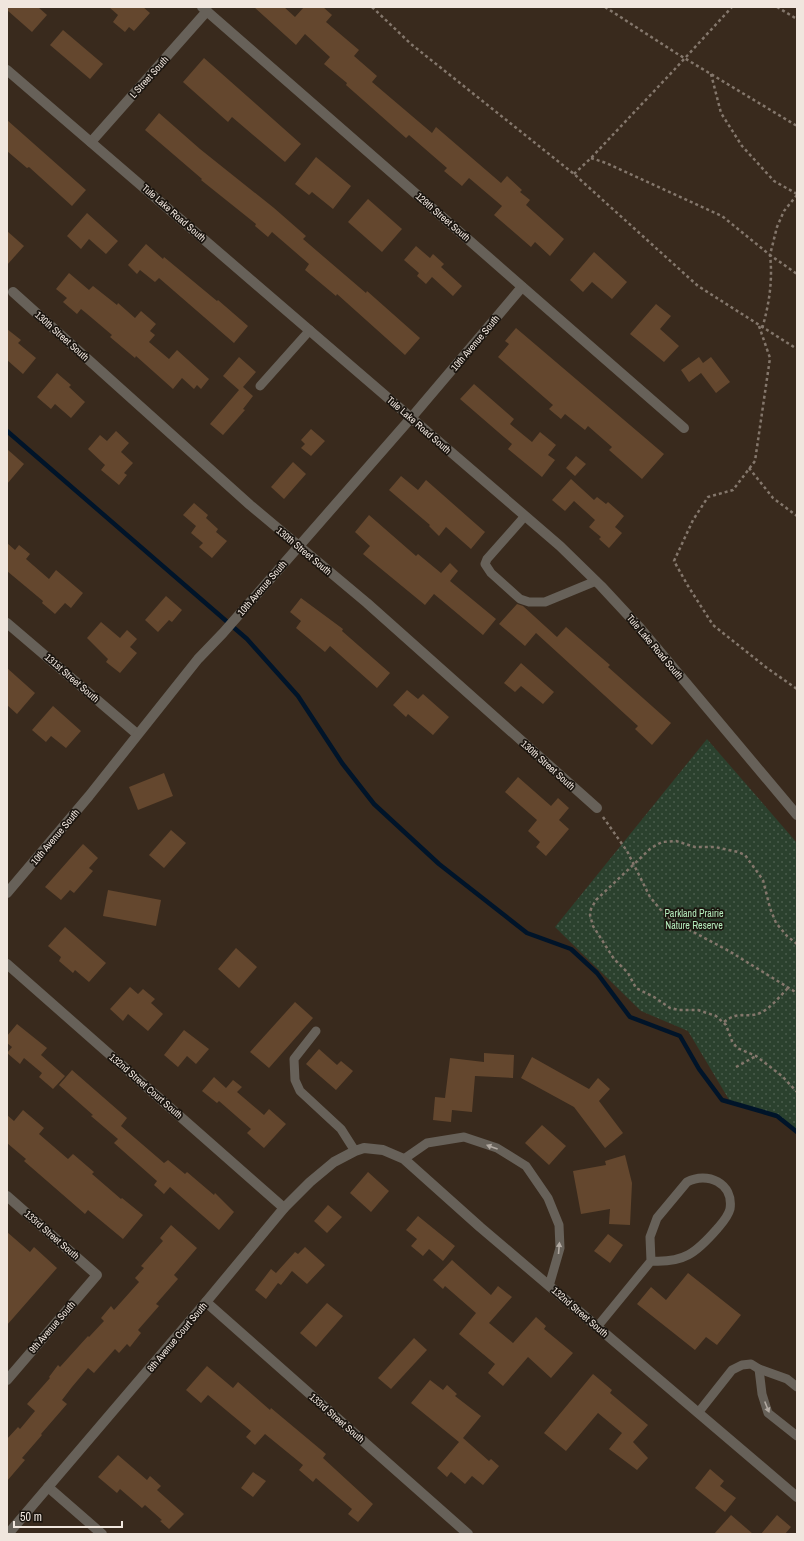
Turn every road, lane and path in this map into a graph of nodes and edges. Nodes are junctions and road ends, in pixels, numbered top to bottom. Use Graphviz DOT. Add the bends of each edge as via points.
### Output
graph roads {
  1 [pos="372,7"];
  2 [pos="605,7"];
  3 [pos="732,7"];
  4 [pos="777,7"];
  5 [pos="205,9"];
  6 [pos="797,19"];
  7 [pos="7,70"];
  8 [pos="711,74"];
  9 [pos="797,126"];
  10 [pos="91,142"];
  11 [pos="591,158"];
  12 [pos="574,174"];
  13 [pos="797,194"];
  14 [pos="770,255"];
  15 [pos="797,274"];
  16 [pos="522,286"];
  17 [pos="13,292"];
  18 [pos="758,326"];
  19 [pos="310,330"];
  20 [pos="761,334"];
  21 [pos="797,349"];
  22 [pos="260,386"];
  23 [pos="411,418"];
  24 [pos="684,428"];
  25 [pos="749,468"];
  26 [pos="525,516"];
  27 [pos="797,516"];
  28 [pos="298,547"];
  29 [pos="596,581"];
  30 [pos="7,623"];
  31 [pos="797,689"];
  32 [pos="137,734"];
  33 [pos="597,808"];
  34 [pos="797,815"];
  35 [pos="634,865"];
  36 [pos="7,893"];
  37 [pos="797,944"];
  38 [pos="7,964"];
  39 [pos="788,988"];
  40 [pos="797,993"];
  41 [pos="724,1022"];
  42 [pos="316,1031"];
  43 [pos="756,1056"];
  44 [pos="736,1067"];
  45 [pos="797,1092"];
  46 [pos="355,1151"];
  47 [pos="404,1159"];
  48 [pos="7,1196"];
  49 [pos="284,1208"];
  50 [pos="651,1261"];
  51 [pos="97,1275"];
  52 [pos="549,1286"];
  53 [pos="206,1302"];
  54 [pos="597,1327"];
  55 [pos="759,1369"];
  56 [pos="7,1380"];
  57 [pos="797,1387"];
  58 [pos="698,1413"];
  59 [pos="797,1436"];
  60 [pos="48,1487"];
  61 [pos="797,1497"];
  62 [pos="8,1534"];
  63 [pos="102,1534"];
  64 [pos="468,1534"];
  1 -- 12 [label="path" via="411,44"];
  2 -- 8 [label="path"];
  3 -- 11 [label="path"];
  4 -- 6 [label="path"];
  5 -- 10 [label="street, L Street South"];
  5 -- 16 [label="street, 129th Street South"];
  7 -- 10 [label="street, Tule Lake Road South"];
  8 -- 9 [label="path"];
  8 -- 13 [label="path" via="721,113 742,146 774,181"];
  10 -- 19 [label="street, Tule Lake Road South"];
  11 -- 12 [label="path"];
  11 -- 14 [label="path" via="722,216"];
  12 -- 18 [label="path" via="698,286"];
  13 -- 14 [label="path" via="784,211"];
  14 -- 15 [label="path"];
  14 -- 20 [label="path" via="769,305"];
  16 -- 23 [label="street, 10th Avenue South"];
  16 -- 24 [label="street, 129th Street South"];
  17 -- 28 [label="street, 130th Street South"];
  18 -- 20 [label="path"];
  18 -- 21 [label="path"];
  19 -- 22 [label="lane"];
  19 -- 23 [label="street, Tule Lake Road South"];
  20 -- 25 [label="path" via="770,358 755,461"];
  23 -- 26 [label="street, Tule Lake Road South"];
  23 -- 28 [label="street, 10th Avenue South"];
  25 -- 27 [label="path" via="773,498"];
  25 -- 31 [label="path" via="733,490 708,498 693,520 674,561 713,625"];
  26 -- 29 [label="street, Tule Lake Road South"];
  26 -- 29 [label="lane" via="487,559 485,564 491,573 520,599 529,602 545,602"];
  28 -- 32 [label="street, 10th Avenue South" via="198,659"];
  28 -- 33 [label="street, 130th Street South" via="366,603"];
  29 -- 34 [label="street, Tule Lake Road South" via="640,628"];
  30 -- 32 [label="street, 131st Street South"];
  32 -- 36 [label="street, 10th Avenue South" via="89,796"];
  33 -- 35 [label="path"];
  35 -- 37 [label="path" via="651,848 668,840 695,847 715,847 738,852 749,860 762,880 776,923"];
  35 -- 39 [label="path" via="650,897 673,921 729,951"];
  35 -- 41 [label="path" via="593,904 590,915 593,926 636,988 670,1008 698,1010 716,1016"];
  38 -- 49 [label="street, 132nd Street Court South"];
  39 -- 40 [label="path"];
  39 -- 41 [label="path" via="762,1013 741,1014"];
  41 -- 43 [label="path" via="734,1045 741,1051"];
  42 -- 46 [label="lane" via="294,1059 295,1080 300,1091 341,1129"];
  43 -- 44 [label="path"];
  43 -- 45 [label="path" via="782,1076"];
  46 -- 47 [label="street, 132nd Street South" via="364,1148 378,1149"];
  46 -- 49 [label="street, 8th Avenue Court South" via="334,1162"];
  47 -- 52 [label="street, 132nd Street South"];
  52 -- 47 [label="lane, one-way" via="560,1248 559,1225 548,1198 526,1166 497,1148 464,1137 427,1144"];
  48 -- 51 [label="street, 133rd Street South"];
  49 -- 53 [label="street, 8th Avenue Court South"];
  50 -- 50 [label="lane" via="662,1262 684,1257 702,1247 730,1210 729,1196 721,1184 708,1178 687,1182 657,1218 650,1237"];
  50 -- 54 [label="lane"];
  51 -- 56 [label="street, 9th Avenue South"];
  52 -- 54 [label="street, 132nd Street South"];
  53 -- 60 [label="street, 8th Avenue Court South"];
  53 -- 64 [label="street, 133rd Street South"];
  54 -- 58 [label="street, 132nd Street South"];
  55 -- 57 [label="lane" via="787,1378"];
  55 -- 58 [label="lane" via="751,1364 742,1364 732,1370"];
  55 -- 59 [label="lane, one-way" via="762,1394 768,1413"];
  58 -- 61 [label="street, 132nd Street South"];
  60 -- 62 [label="street, 8th Avenue Court South"];
  60 -- 63 [label="street"];
}
